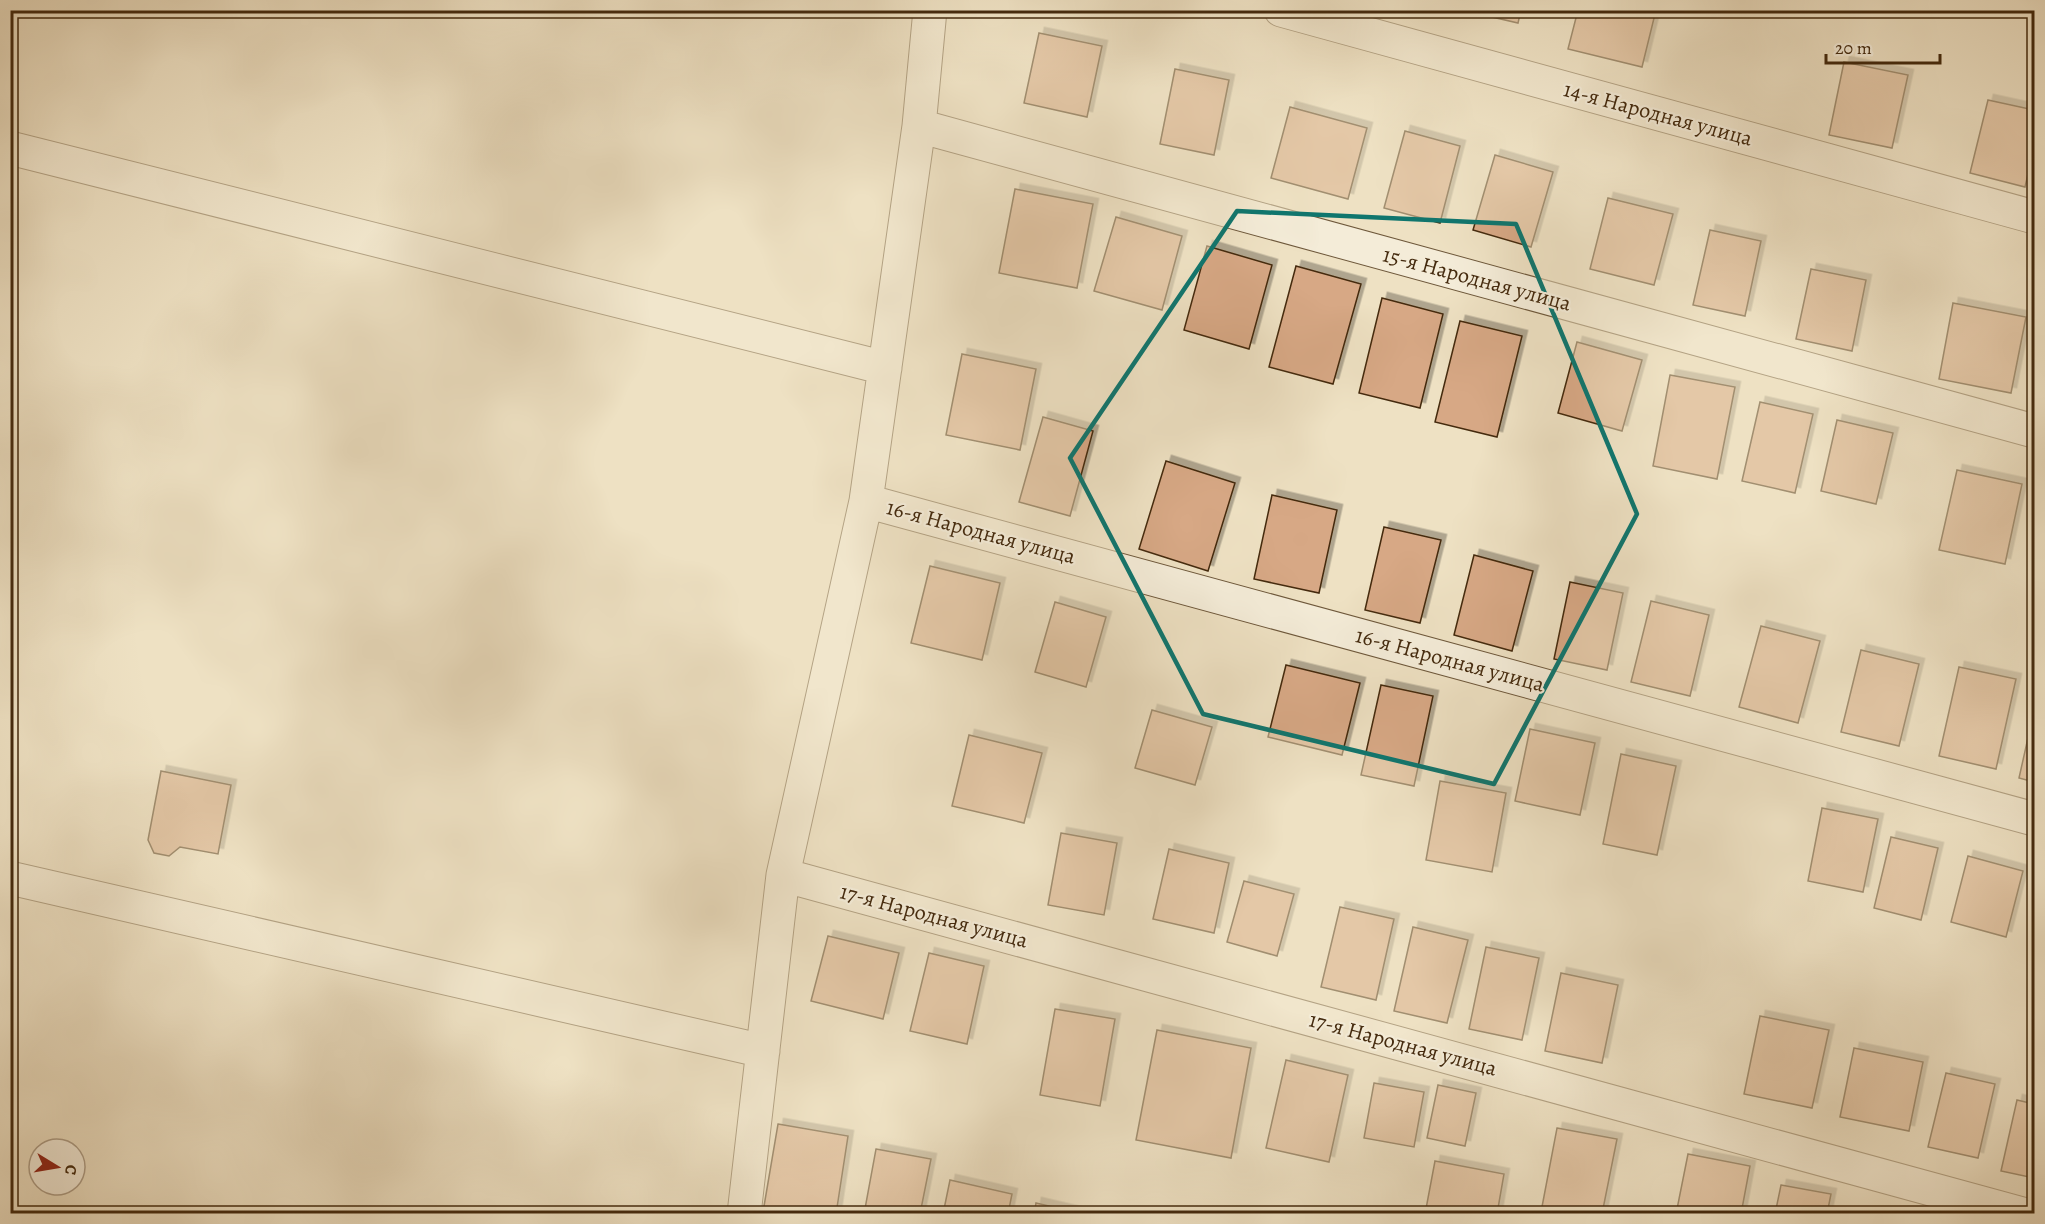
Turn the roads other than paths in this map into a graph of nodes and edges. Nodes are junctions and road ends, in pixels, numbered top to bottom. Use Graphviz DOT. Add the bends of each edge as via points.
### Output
graph roads {
  1 [pos="930,10"];
  2 [pos="1281,10"];
  3 [pos="919,126"];
  4 [pos="10,148"];
  5 [pos="2034,217"];
  6 [pos="885,368"];
  7 [pos="2034,431"];
  8 [pos="866,501"];
  9 [pos="2034,819"];
  10 [pos="783,875"];
  11 [pos="10,878"];
  12 [pos="763,1051"];
  13 [pos="744,1214"];
  14 [pos="2022,1214"];
  1 -- 3 [label="street"];
  2 -- 5 [label="street, 14-я Народная улица"];
  3 -- 6 [label="street"];
  3 -- 7 [label="street, 15-я Народная улица"];
  4 -- 6 [label="street"];
  6 -- 8 [label="street"];
  8 -- 9 [label="street, 16-я Народная улица"];
  8 -- 10 [label="street"];
  10 -- 12 [label="street"];
  10 -- 14 [label="street, 17-я Народная улица"];
  11 -- 12 [label="street"];
  12 -- 13 [label="street"];
}
